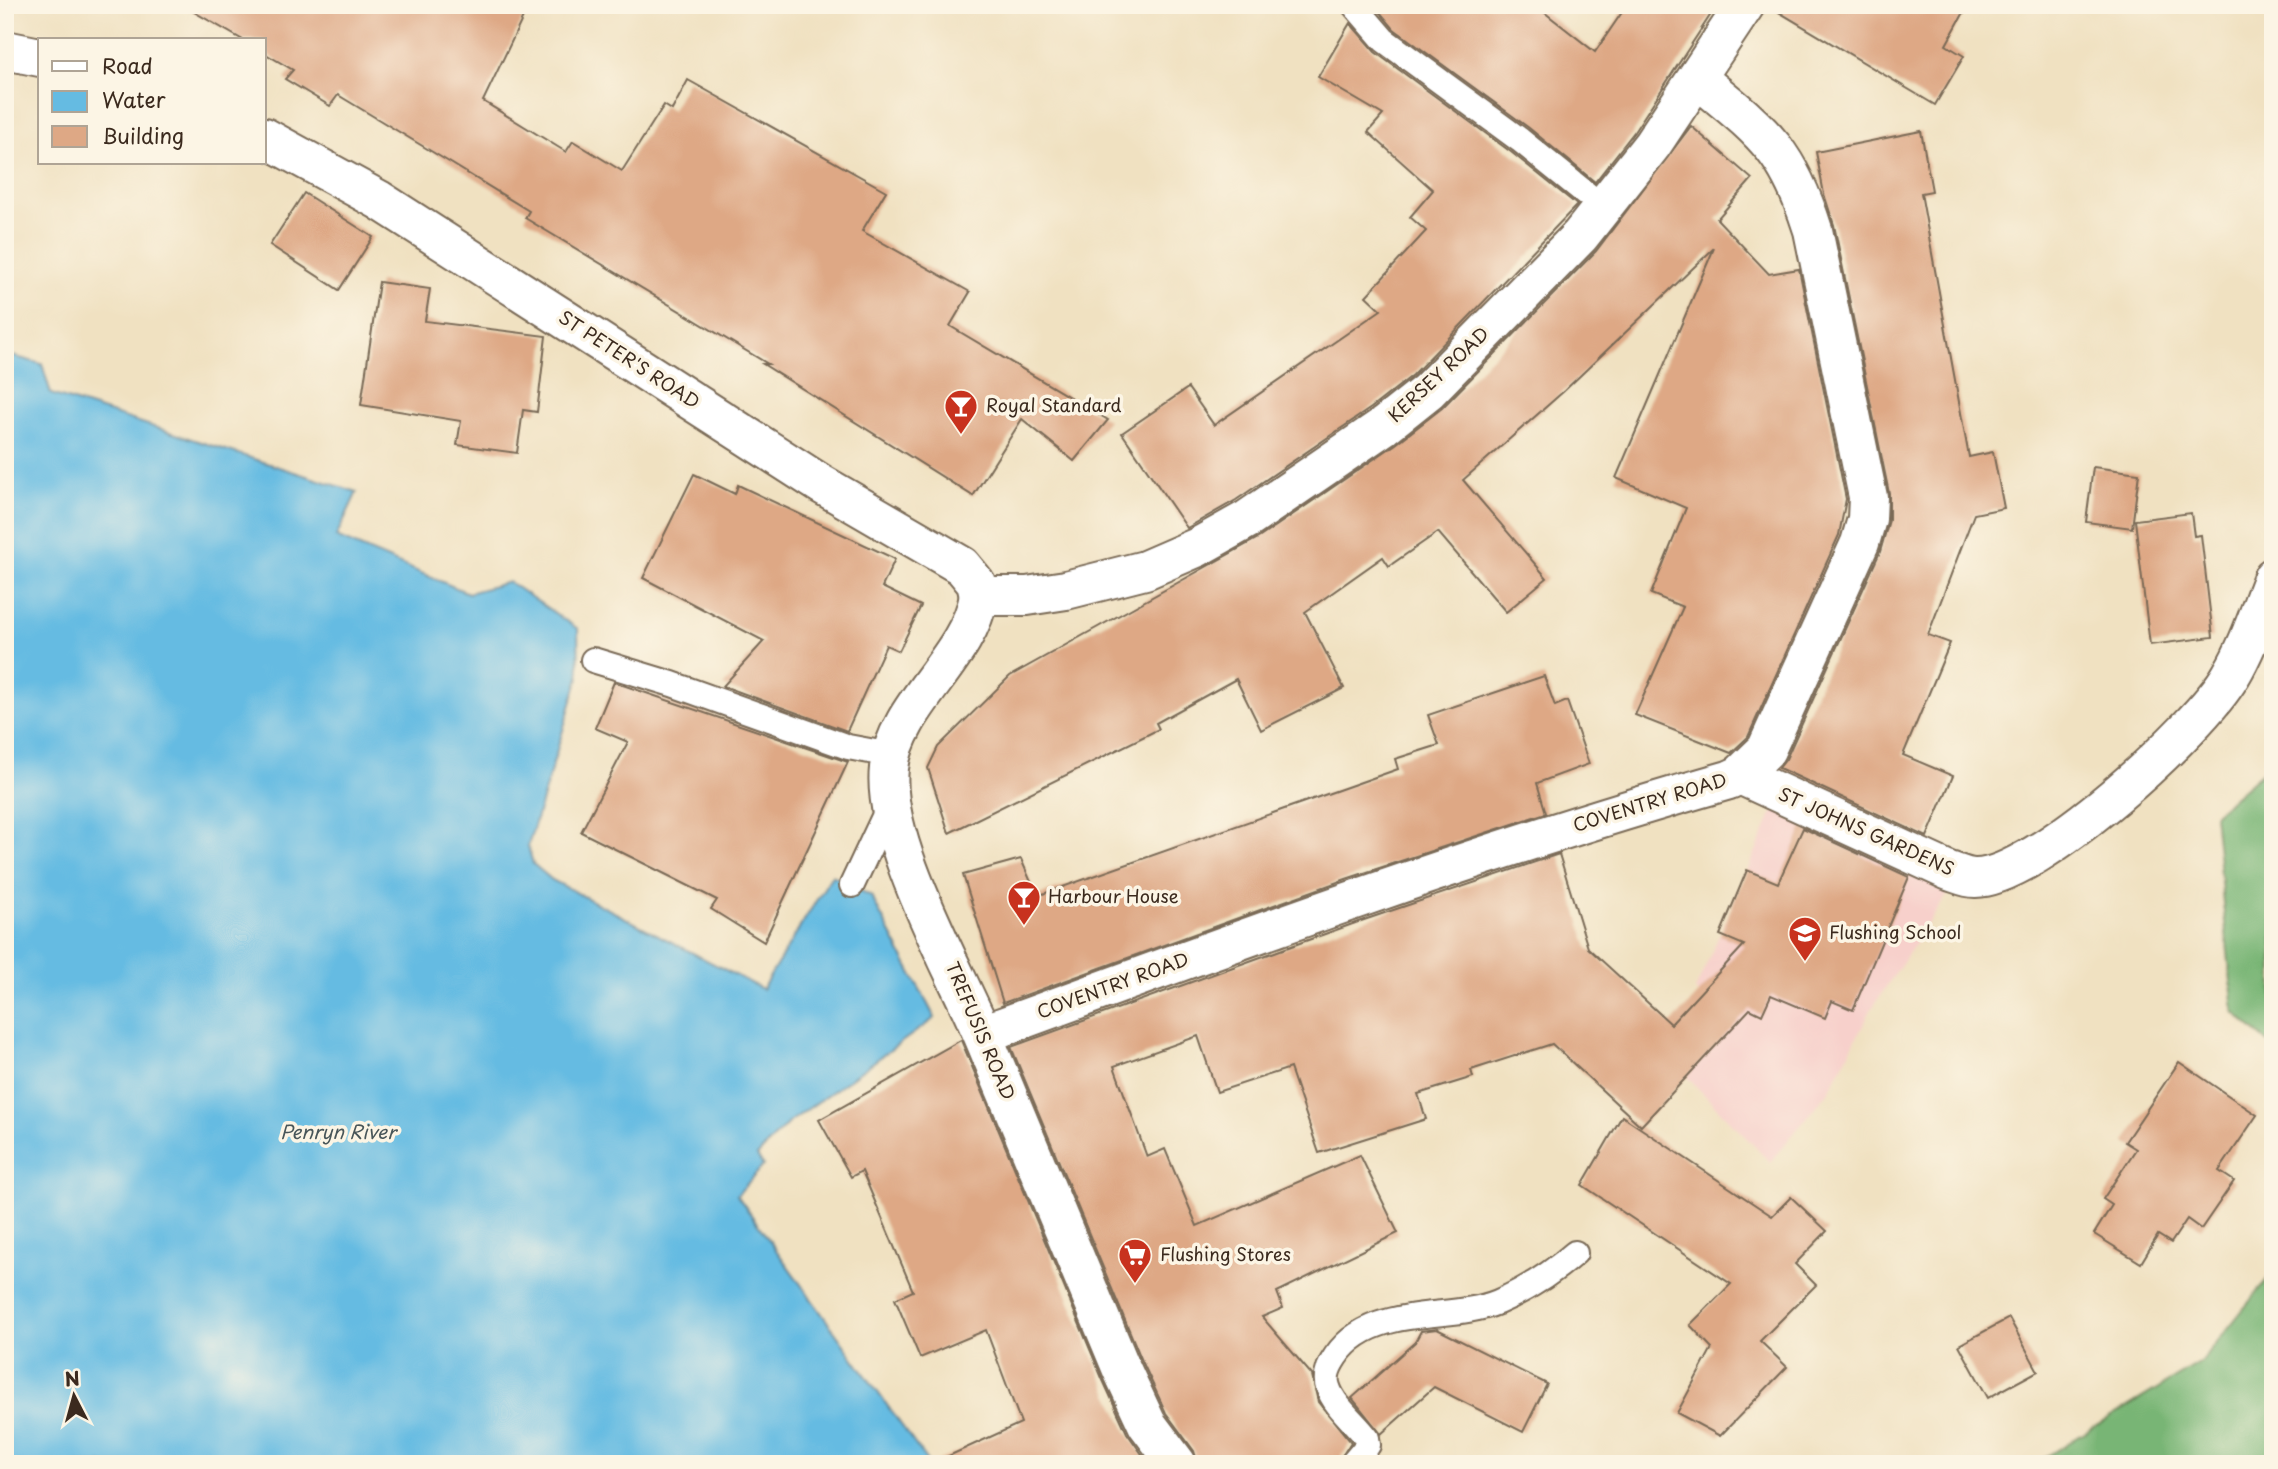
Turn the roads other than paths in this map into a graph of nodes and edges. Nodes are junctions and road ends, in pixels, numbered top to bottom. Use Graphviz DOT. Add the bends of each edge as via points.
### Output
graph roads {
  1 [pos="1354,5"];
  2 [pos="1745,5"];
  3 [pos="5,50"];
  4 [pos="38,57"];
  5 [pos="1697,78"];
  6 [pos="266,138"];
  7 [pos="1604,208"];
  8 [pos="2273,576"];
  9 [pos="979,596"];
  10 [pos="593,660"];
  11 [pos="891,755"];
  12 [pos="1740,775"];
  13 [pos="891,803"];
  14 [pos="852,885"];
  15 [pos="983,1034"];
  16 [pos="1575,1253"];
  17 [pos="1177,1464"];
  18 [pos="1352,1464"];
  1 -- 7 [label="lane" via="1384,40"];
  2 -- 5 [label="street, KERSEY ROAD"];
  3 -- 4 [label="street"];
  5 -- 7 [label="street, KERSEY ROAD"];
  5 -- 12 [label="street, COVENTRY ROAD" via="1778,150 1804,200 1868,498 1860,543 1766,750"];
  6 -- 9 [label="street, ST PETER'S ROAD" via="379,200 821,484 962,566 976,583"];
  7 -- 9 [label="street, KERSEY ROAD" via="1428,391 1248,519 1198,547 1106,581 1027,596"];
  8 -- 12 [label="street, ST JOHNS GARDENS" via="2231,676 2193,723 2121,793 2021,863 1999,873 1974,878 1949,871"];
  9 -- 11 [label="street, TREFUSIS ROAD" via="969,627 909,718"];
  10 -- 11 [label="lane" via="848,747"];
  11 -- 13 [label="street, TREFUSIS ROAD"];
  12 -- 15 [label="street, COVENTRY ROAD" via="1419,876"];
  13 -- 14 [label="lane"];
  13 -- 15 [label="street, TREFUSIS ROAD" via="903,855"];
  15 -- 17 [label="street, TREFUSIS ROAD" via="1122,1370 1147,1424"];
  16 -- 18 [label="lane" via="1551,1274 1497,1302 1472,1310 1396,1319 1354,1338 1338,1352 1328,1369 1327,1385 1333,1399 1367,1438 1368,1446"];
}
